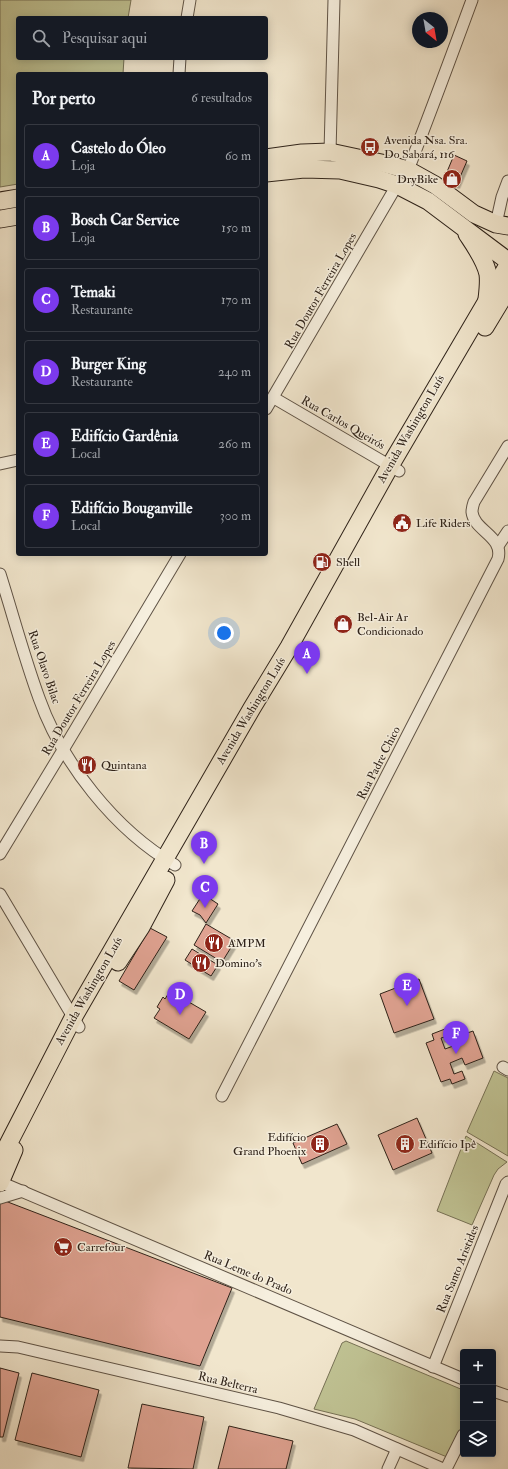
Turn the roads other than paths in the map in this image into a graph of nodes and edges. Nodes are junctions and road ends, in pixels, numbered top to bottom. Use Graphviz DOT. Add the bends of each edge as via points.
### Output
graph roads {
  1 [pos="190,0"];
  2 [pos="334,0"];
  3 [pos="472,0"];
  4 [pos="187,16"];
  5 [pos="180,60"];
  6 [pos="179,72"];
  7 [pos="330,152"];
  8 [pos="268,158"];
  9 [pos="408,170"];
  10 [pos="268,173"];
  11 [pos="508,181"];
  12 [pos="397,185"];
  13 [pos="16,198"];
  14 [pos="0,201"];
  15 [pos="16,216"];
  16 [pos="0,219"];
  17 [pos="502,225"];
  18 [pos="463,227"];
  19 [pos="508,261"];
  20 [pos="508,265"];
  21 [pos="508,289"];
  22 [pos="487,301"];
  23 [pos="274,398"];
  24 [pos="268,406"];
  25 [pos="508,446"];
  26 [pos="16,460"];
  27 [pos="0,464"];
  28 [pos="395,469"];
  29 [pos="508,531"];
  30 [pos="498,546"];
  31 [pos="179,556"];
  32 [pos="0,574"];
  33 [pos="63,750"];
  34 [pos="0,854"];
  35 [pos="170,862"];
  36 [pos="0,894"];
  37 [pos="76,1023"];
  38 [pos="222,1096"];
  39 [pos="0,1160"];
  40 [pos="0,1182"];
  41 [pos="508,1182"];
  42 [pos="23,1191"];
  43 [pos="0,1198"];
  44 [pos="0,1346"];
  45 [pos="433,1367"];
  46 [pos="460,1378"];
  47 [pos="496,1392"];
  48 [pos="508,1396"];
  49 [pos="460,1442"];
  50 [pos="397,1449"];
  51 [pos="388,1469"];
  52 [pos="443,1469"];
  53 [pos="446,1469"];
  1 -- 4 [label="street"];
  2 -- 7 [label="street"];
  3 -- 9 [label="street"];
  5 -- 6 [label="street"];
  7 -- 8 [label="main road"];
  7 -- 9 [label="main road"];
  9 -- 17 [label="main road" via="435,185 474,214"];
  10 -- 12 [label="main road" via="304,168 340,170"];
  11 -- 17 [label="street" via="502,197"];
  12 -- 18 [label="main road" via="428,201"];
  12 -- 23 [label="street, Rua Doutor Ferreira Lopes"];
  13 -- 14 [label="main road"];
  15 -- 16 [label="main road"];
  18 -- 19 [label="main road"];
  18 -- 22 [label="main road" via="488,272"];
  20 -- 22 [label="main road, Avenida Washington Luís"];
  21 -- 28 [label="main road, Avenida Washington Luís"];
  22 -- 28 [label="main road, Avenida Washington Luís"];
  23 -- 24 [label="street, Rua Doutor Ferreira Lopes"];
  23 -- 28 [label="street, Rua Carlos Queirós"];
  25 -- 30 [label="street" via="474,502 472,512 476,521"];
  26 -- 27 [label="street"];
  28 -- 35 [label="main road, Avenida Washington Luís" via="252,708"];
  29 -- 30 [label="street"];
  30 -- 38 [label="street, Rua Padre Chico" via="498,559"];
  31 -- 33 [label="street, Rua Doutor Ferreira Lopes"];
  32 -- 33 [label="street, Rua Olavo Bilac" via="39,699"];
  33 -- 34 [label="street, Rua Doutor Ferreira Lopes"];
  33 -- 35 [label="street, Rua Olavo Bilac" via="101,803 128,830"];
  35 -- 37 [label="main road, Avenida Washington Luís"];
  36 -- 37 [label="street"];
  37 -- 39 [label="main road, Avenida Washington Luís"];
  37 -- 40 [label="main road, Avenida Washington Luís"];
  40 -- 42 [label="street, Rua Leme do Prado"];
  41 -- 45 [label="street, Rua Santo Aristides"];
  42 -- 43 [label="street"];
  42 -- 45 [label="street, Rua Leme do Prado"];
  44 -- 50 [label="street, Rua Belterra" via="18,1347 278,1408 354,1430"];
  45 -- 46 [label="street, Rua Leme do Prado"];
  47 -- 48 [label="street"];
  49 -- 53 [label="street"];
  50 -- 51 [label="street"];
  50 -- 52 [label="street, Rua Belterra"];
}
